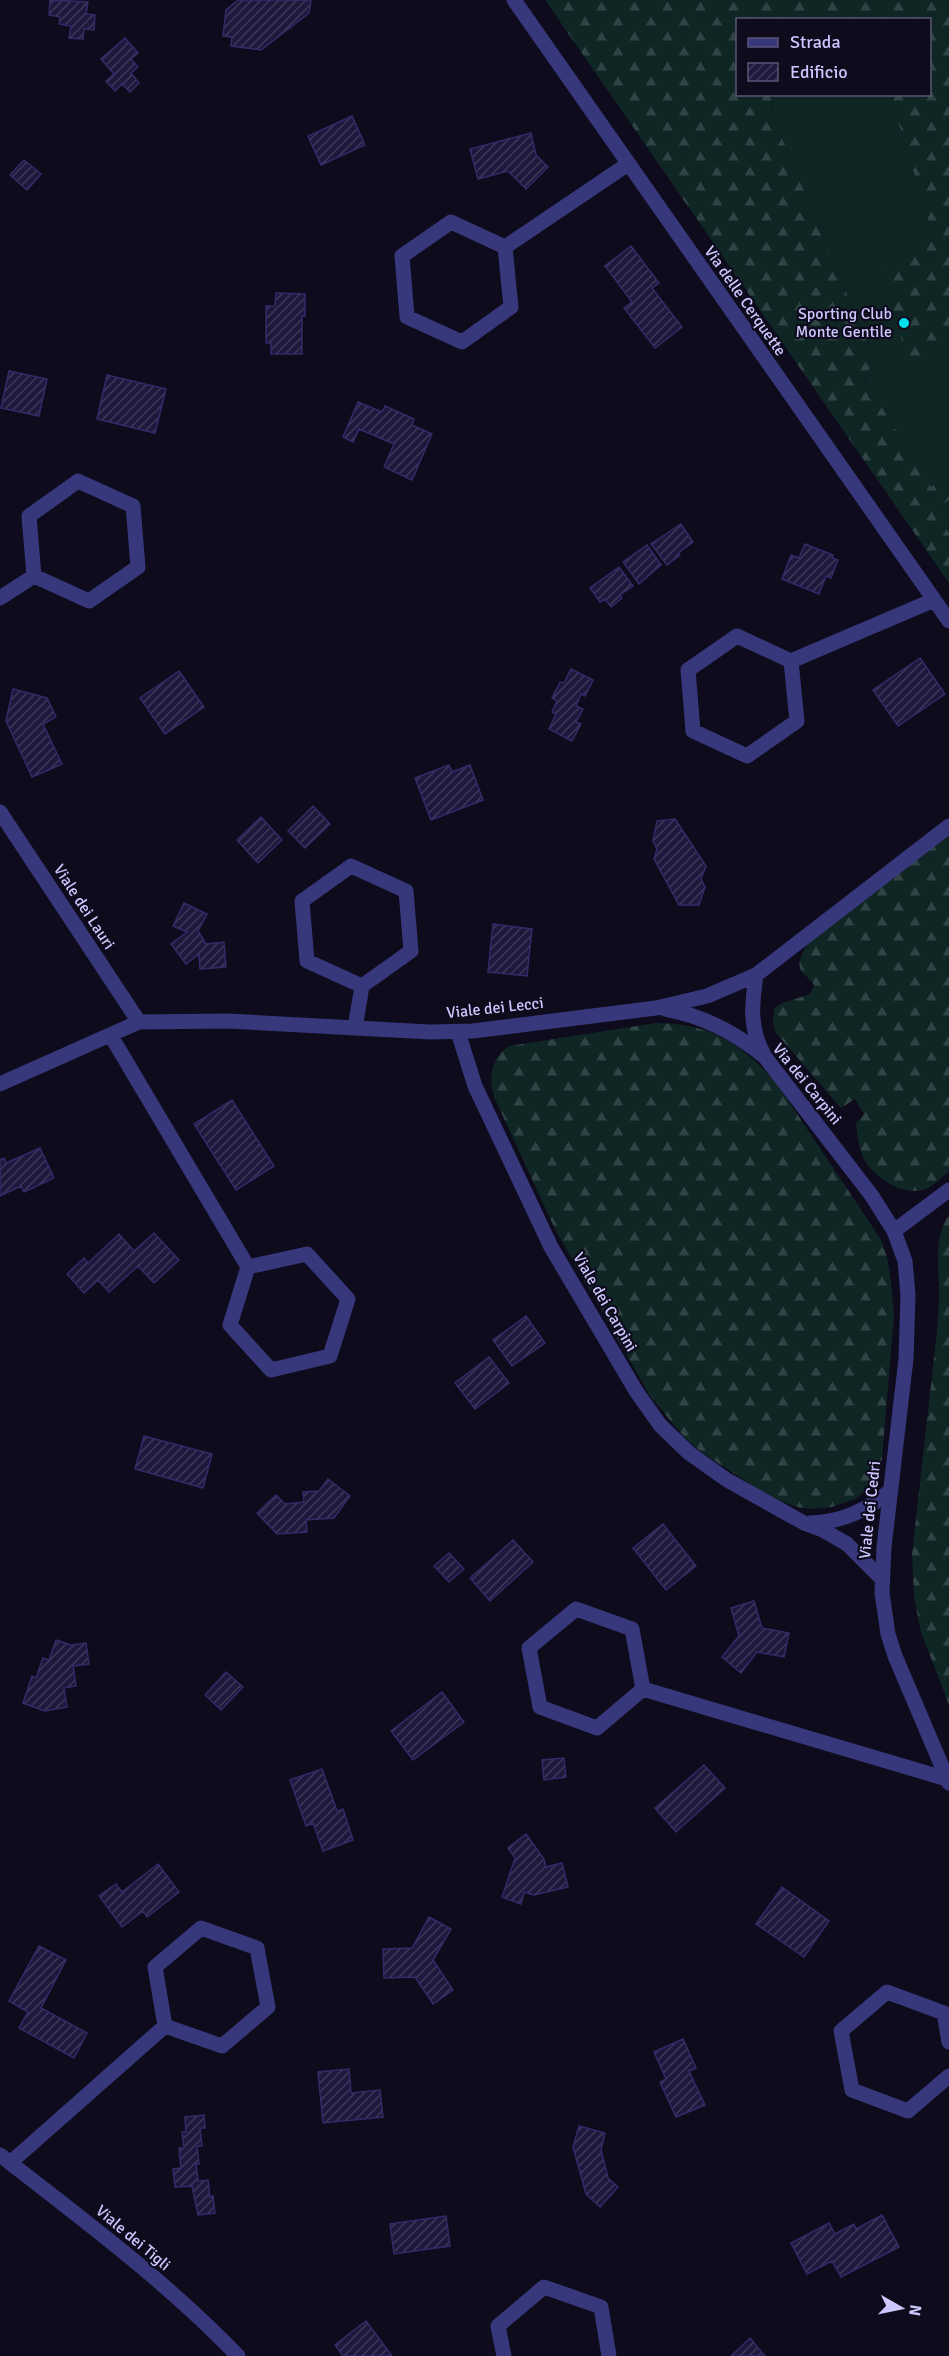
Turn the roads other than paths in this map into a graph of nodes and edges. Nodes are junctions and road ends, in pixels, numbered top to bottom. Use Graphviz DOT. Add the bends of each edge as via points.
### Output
graph roads {
  1 [pos="514,0"];
  2 [pos="628,164"];
  3 [pos="506,247"];
  4 [pos="34,576"];
  5 [pos="0,598"];
  6 [pos="934,600"];
  7 [pos="949,621"];
  8 [pos="791,661"];
  9 [pos="0,812"];
  10 [pos="949,826"];
  11 [pos="756,975"];
  12 [pos="362,986"];
  13 [pos="656,1008"];
  14 [pos="139,1022"];
  15 [pos="355,1028"];
  16 [pos="458,1032"];
  17 [pos="111,1036"];
  18 [pos="765,1057"];
  19 [pos="0,1084"];
  20 [pos="949,1190"];
  21 [pos="894,1231"];
  22 [pos="248,1267"];
  23 [pos="889,1492"];
  24 [pos="804,1523"];
  25 [pos="882,1580"];
  26 [pos="643,1689"];
  27 [pos="948,1781"];
  28 [pos="946,2006"];
  29 [pos="165,2026"];
  30 [pos="949,2042"];
  31 [pos="949,2076"];
  32 [pos="5,2159"];
  33 [pos="238,2356"];
  34 [pos="504,2356"];
  35 [pos="609,2356"];
  1 -- 2 [label="street, Via delle Cerquette"];
  2 -- 3 [label="street"];
  2 -- 6 [label="street, Via delle Cerquette"];
  3 -- 3 [label="street" via="451,222 443,227 402,256 407,317 462,342 511,307"];
  4 -- 4 [label="street" via="89,601 138,567 133,506 78,481 29,516"];
  4 -- 5 [label="street"];
  6 -- 7 [label="street, Via delle Cerquette"];
  6 -- 8 [label="street"];
  8 -- 8 [label="street" via="737,636 688,670 693,731 747,756 797,721"];
  9 -- 14 [label="street, Viale dei Lauri"];
  10 -- 11 [label="street, Viale dei Lecci"];
  11 -- 13 [label="street, Viale dei Lecci" via="707,996"];
  11 -- 18 [label="street" via="753,1025"];
  12 -- 12 [label="street" via="411,951 406,891 351,866 302,901 306,951 307,961"];
  12 -- 15 [label="street"];
  13 -- 16 [label="street, Viale dei Lecci"];
  13 -- 18 [label="street, Via dei Carpini" via="715,1023"];
  14 -- 15 [label="street, Viale dei Lecci"];
  14 -- 17 [label="street, Viale dei Lecci"];
  15 -- 16 [label="street, Viale dei Lecci"];
  16 -- 24 [label="street, Viale dei Carpini" via="475,1086 542,1228 636,1391 660,1425 689,1453"];
  17 -- 19 [label="street, Viale dei Lecci"];
  17 -- 22 [label="street"];
  18 -- 21 [label="street, Via dei Carpini" via="873,1196"];
  20 -- 21 [label="street"];
  21 -- 23 [label="street, Viale dei Cedri" via="905,1261 908,1295 906,1359"];
  22 -- 22 [label="street" via="230,1325 271,1370 330,1356 348,1299 321,1269 307,1254"];
  23 -- 24 [label="street" via="871,1506 837,1521"];
  23 -- 25 [label="street, Viale dei Cedri"];
  24 -- 25 [label="street, Viale dei Carpini" via="847,1544"];
  25 -- 27 [label="street, Viale dei Cedri" via="895,1656"];
  26 -- 26 [label="street" via="632,1629 576,1609 529,1648 540,1707 568,1718 597,1728"];
  26 -- 27 [label="street"];
  28 -- 30 [label="street"];
  28 -- 31 [label="street" via="887,1992 841,2031 852,2091 908,2111"];
  29 -- 29 [label="street" via="222,2046 230,2040 268,2007 257,1948 201,1928 185,1941 155,1967"];
  29 -- 32 [label="street"];
  32 -- 33 [label="street, Viale dei Tigli" via="202,2319"];
  34 -- 35 [label="street" via="498,2326 544,2287 601,2307"];
}
